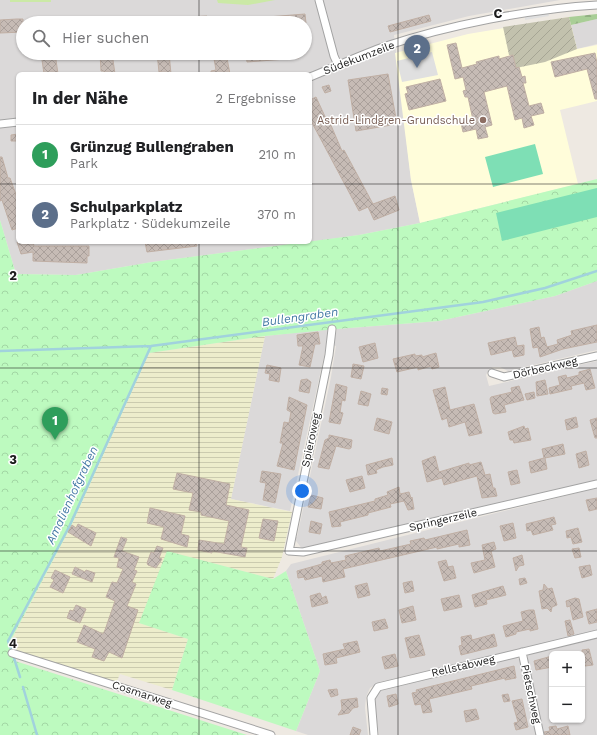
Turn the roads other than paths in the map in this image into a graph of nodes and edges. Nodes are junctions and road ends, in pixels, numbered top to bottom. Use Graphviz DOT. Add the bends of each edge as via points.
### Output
graph roads {
  1 [pos="319,0"];
  2 [pos="597,5"];
  3 [pos="338,65"];
  4 [pos="312,76"];
  5 [pos="16,122"];
  6 [pos="0,124"];
  7 [pos="332,329"];
  8 [pos="597,356"];
  9 [pos="492,373"];
  10 [pos="597,484"];
  11 [pos="289,551"];
  12 [pos="597,634"];
  13 [pos="522,652"];
  14 [pos="12,653"];
  15 [pos="271,735"];
  16 [pos="374,735"];
  17 [pos="540,735"];
  1 -- 3 [label="street"];
  2 -- 3 [label="street, Südekumzeile" via="548,10 441,31 385,46"];
  3 -- 4 [label="street, Südekumzeile"];
  5 -- 6 [label="street"];
  7 -- 11 [label="street, Spieroweg"];
  8 -- 9 [label="street, Dörbeckweg" via="504,377"];
  10 -- 11 [label="street, Springerzeile" via="300,553"];
  12 -- 13 [label="street, Rellstabweg"];
  13 -- 16 [label="street, Rellstabweg" via="378,687 371,698"];
  13 -- 17 [label="street, Pietschweg"];
  14 -- 15 [label="street, Cosmarweg"];
}
